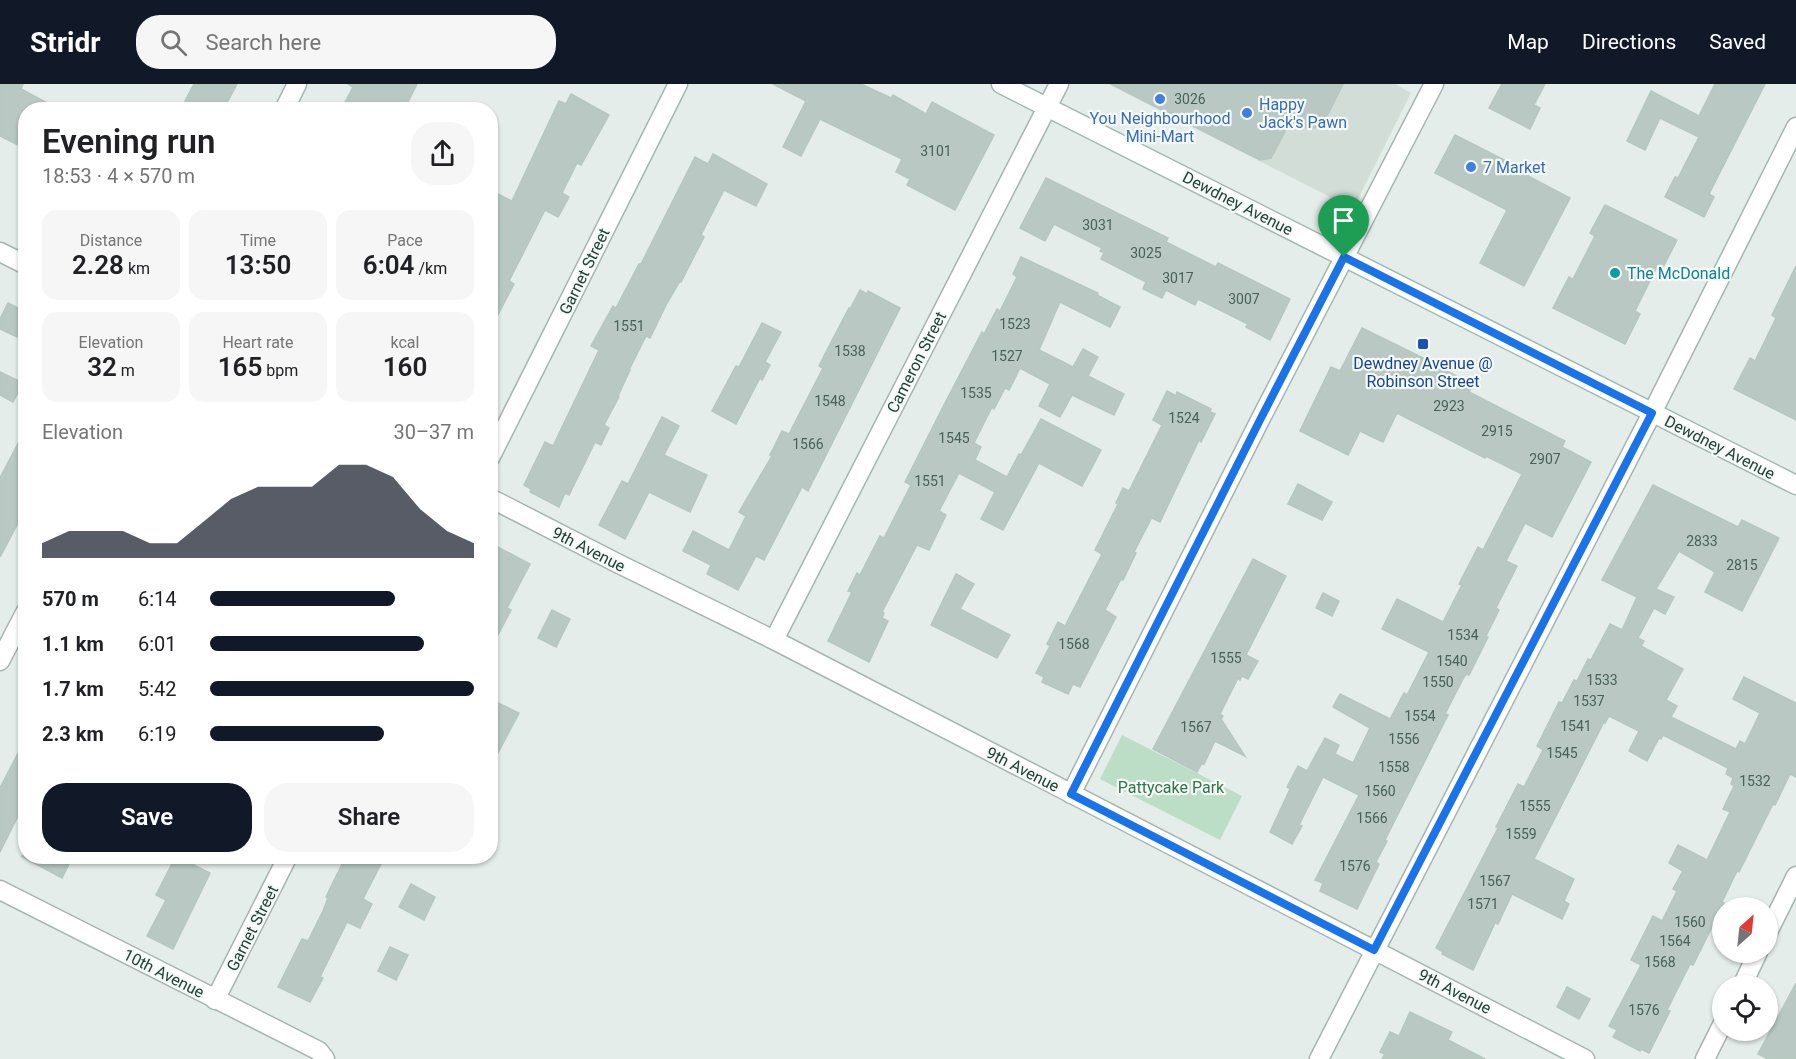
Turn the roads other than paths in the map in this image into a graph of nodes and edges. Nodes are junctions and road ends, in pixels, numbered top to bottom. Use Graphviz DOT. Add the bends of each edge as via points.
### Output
graph roads {
  1 [pos="297,84"];
  2 [pos="678,84"];
  3 [pos="1001,84"];
  4 [pos="1059,84"];
  5 [pos="1434,84"];
  6 [pos="288,102"];
  7 [pos="1047,107"];
  8 [pos="1796,127"];
  9 [pos="0,252"];
  10 [pos="1344,257"];
  11 [pos="18,261"];
  12 [pos="1652,413"];
  13 [pos="498,443"];
  14 [pos="1796,485"];
  15 [pos="498,502"];
  16 [pos="18,627"];
  17 [pos="774,640"];
  18 [pos="0,661"];
  19 [pos="1071,794"];
  20 [pos="284,864"];
  21 [pos="1796,876"];
  22 [pos="0,890"];
  23 [pos="1778,912"];
  24 [pos="1374,950"];
  25 [pos="215,1000"];
  26 [pos="1714,1041"];
  27 [pos="325,1059"];
  28 [pos="1319,1059"];
  29 [pos="1585,1059"];
  30 [pos="1705,1059"];
  1 -- 6 [label="street"];
  2 -- 13 [label="street, Garnet Street"];
  3 -- 7 [label="street, Dewdney Avenue"];
  4 -- 7 [label="street, Cameron Street"];
  5 -- 10 [label="street"];
  7 -- 10 [label="street, Dewdney Avenue"];
  7 -- 17 [label="street, Cameron Street"];
  8 -- 12 [label="street"];
  9 -- 11 [label="street"];
  10 -- 12 [label="street, Dewdney Avenue"];
  10 -- 19 [label="street"];
  12 -- 14 [label="street, Dewdney Avenue"];
  12 -- 24 [label="street"];
  15 -- 17 [label="street, 9th Avenue"];
  16 -- 18 [label="street"];
  17 -- 19 [label="street, 9th Avenue"];
  19 -- 24 [label="street, 9th Avenue"];
  20 -- 25 [label="street, Garnet Street"];
  21 -- 23 [label="street"];
  22 -- 25 [label="street, 10th Avenue"];
  24 -- 28 [label="street"];
  24 -- 29 [label="street, 9th Avenue"];
  25 -- 27 [label="street, 10th Avenue" via="319,1051"];
  26 -- 30 [label="street"];
}
